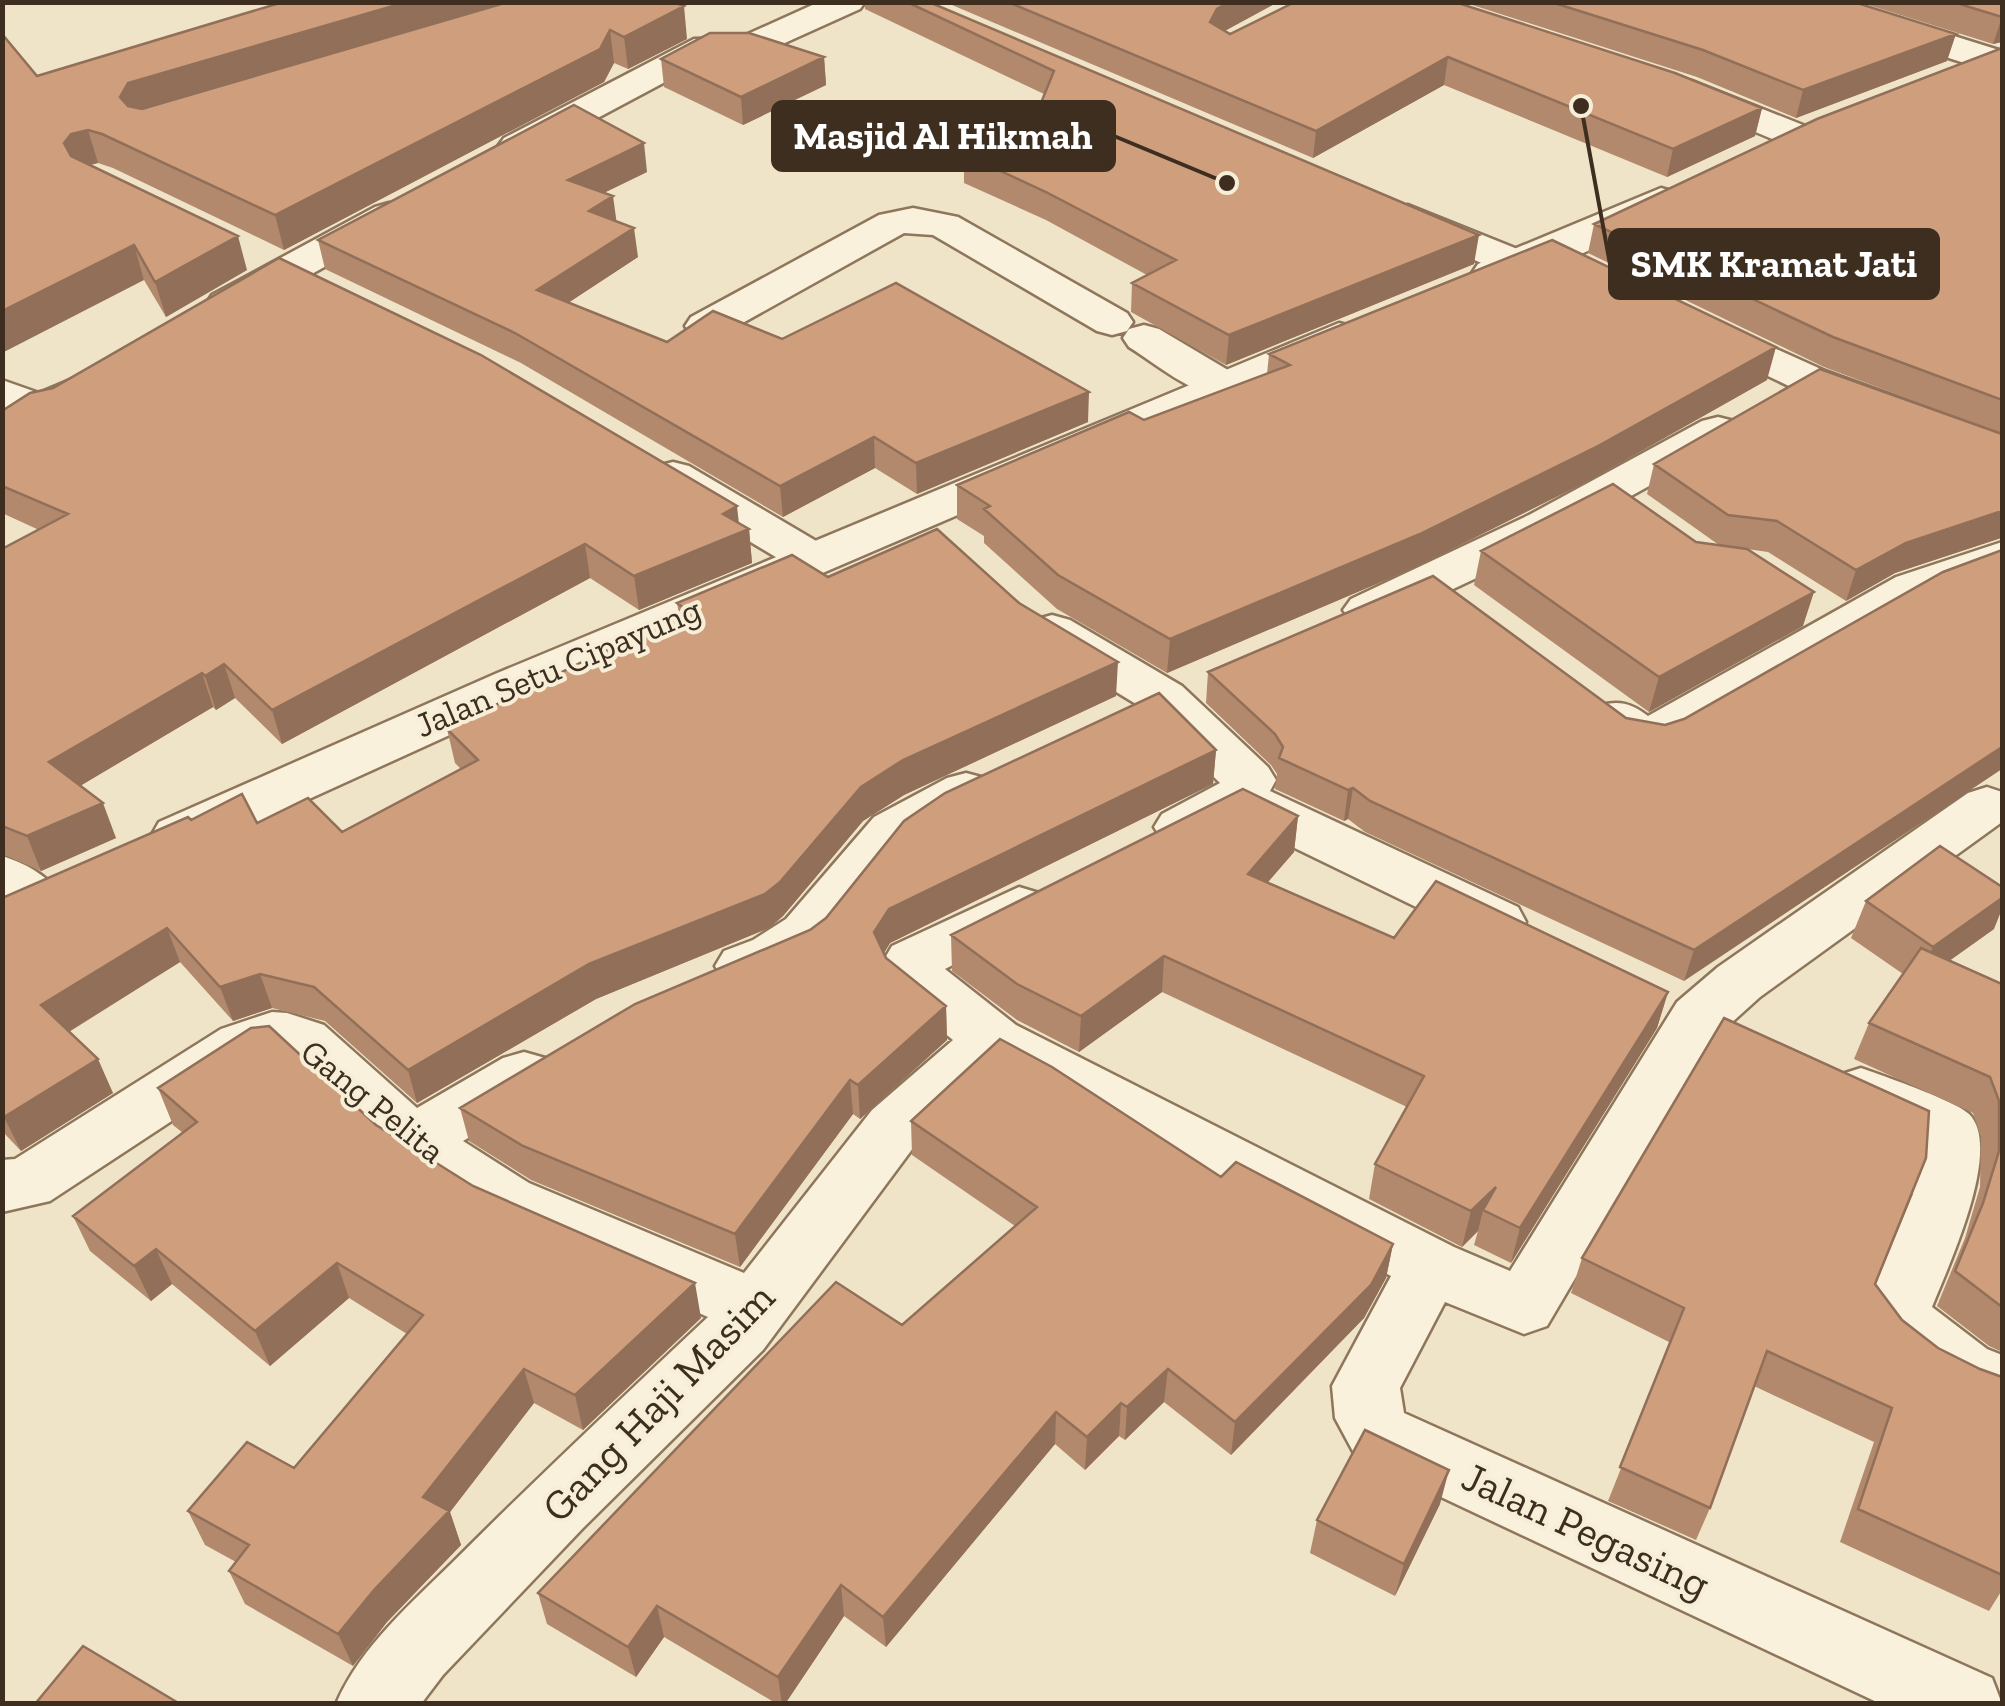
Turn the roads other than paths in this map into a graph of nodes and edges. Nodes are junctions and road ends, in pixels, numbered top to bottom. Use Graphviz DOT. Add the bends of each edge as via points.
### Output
graph roads {
  1 [pos="848,2"];
  2 [pos="1808,2"];
  3 [pos="1998,58"];
  4 [pos="1666,83"];
  5 [pos="1921,87"];
  6 [pos="1746,159"];
  7 [pos="480,166"];
  8 [pos="1696,183"];
  9 [pos="428,194"];
  10 [pos="1371,201"];
  11 [pos="1531,258"];
  12 [pos="1599,278"];
  13 [pos="1461,286"];
  14 [pos="1668,312"];
  15 [pos="1369,324"];
  16 [pos="706,326"];
  17 [pos="185,328"];
  18 [pos="116,368"];
  19 [pos="1808,379"];
  20 [pos="1222,385"];
  21 [pos="2,393"];
  22 [pos="1994,436"];
  23 [pos="640,456"];
  24 [pos="1608,493"];
  25 [pos="917,513"];
  26 [pos="1650,523"];
  27 [pos="957,550"];
  28 [pos="811,558"];
  29 [pos="2002,558"];
  30 [pos="1433,582"];
  31 [pos="1798,597"];
  32 [pos="1012,599"];
  33 [pos="1480,617"];
  34 [pos="1848,628"];
  35 [pos="1326,629"];
  36 [pos="1218,675"];
  37 [pos="1575,687"];
  38 [pos="1164,698"];
  39 [pos="1111,722"];
  40 [pos="1008,771"];
  41 [pos="1239,798"];
  42 [pos="1987,806"];
  43 [pos="1136,849"];
  44 [pos="143,851"];
  45 [pos="1067,884"];
  46 [pos="1539,942"];
  47 [pos="702,982"];
  48 [pos="980,1027"];
  49 [pos="566,1049"];
  50 [pos="1804,1067"];
  51 [pos="412,1141"];
  52 [pos="2,1186"];
  53 [pos="1431,1266"];
  54 [pos="755,1308"];
  55 [pos="2002,1386"];
  56 [pos="374,1704"];
  57 [pos="1964,1704"];
  1 -- 7 [label="street" via="744,50 706,46"];
  2 -- 3 [label="street"];
  3 -- 5 [label="street"];
  4 -- 6 [label="street" via="1813,128"];
  8 -- 11 [label="street"];
  9 -- 17 [label="street"];
  10 -- 11 [label="street"];
  11 -- 12 [label="street"];
  11 -- 13 [label="street"];
  14 -- 19 [label="street"];
  15 -- 20 [label="street, Jalan Setu Cipayung"];
  16 -- 20 [label="street" via="893,223 913,220 944,225"];
  18 -- 21 [label="street" via="45,410"];
  19 -- 22 [label="street"];
  19 -- 24 [label="street"];
  20 -- 25 [label="street, Jalan Setu Cipayung"];
  23 -- 28 [label="street"];
  24 -- 26 [label="street"];
  24 -- 30 [label="street"];
  25 -- 27 [label="street"];
  25 -- 28 [label="street, Jalan Setu Cipayung"];
  28 -- 44 [label="street, Jalan Setu Cipayung"];
  29 -- 34 [label="street" via="1913,588"];
  30 -- 33 [label="street"];
  30 -- 35 [label="street"];
  31 -- 34 [label="street"];
  32 -- 38 [label="street" via="1038,623"];
  34 -- 37 [label="street" via="1655,734 1638,734"];
  36 -- 38 [label="street"];
  38 -- 39 [label="street"];
  38 -- 41 [label="street" via="1250,780"];
  40 -- 47 [label="street" via="894,830 790,946"];
  41 -- 43 [label="street"];
  41 -- 46 [label="street"];
  42 -- 53 [label="street" via="1698,1018 1524,1306"];
  45 -- 48 [label="street" via="910,963 912,975"];
  48 -- 53 [label="street"];
  48 -- 54 [label="street, Gang Haji Masim"];
  49 -- 51 [label="street"];
  50 -- 55 [label="street" via="1946,1131 1946,1194 1896,1318 1963,1370"];
  51 -- 52 [label="street, Gang Pelita" via="304,1041 268,1034 28,1183"];
  51 -- 54 [label="street, Gang Pelita" via="507,1201"];
  53 -- 57 [label="street, Jalan Pegasing" via="1366,1386 1369,1418 1380,1435"];
  54 -- 56 [label="street, Gang Haji Masim" via="417,1650"];
}
